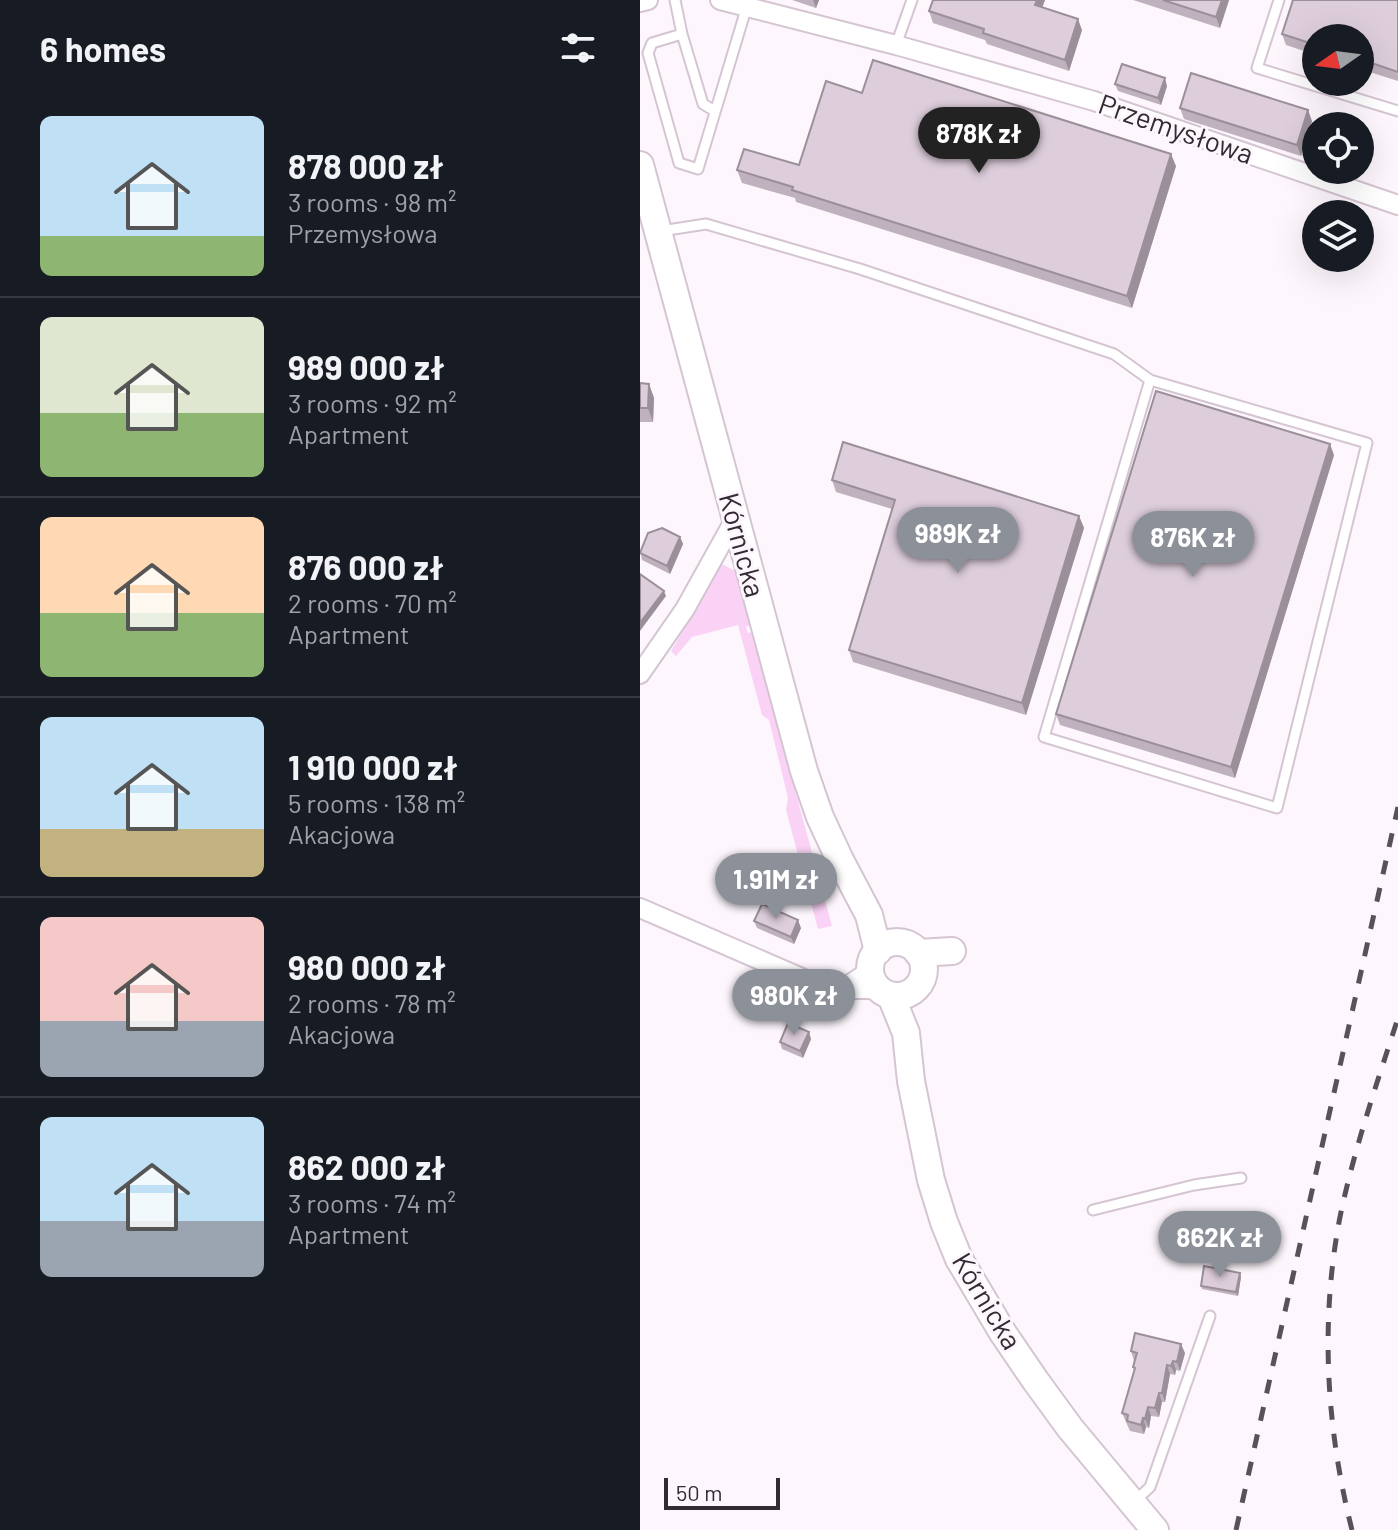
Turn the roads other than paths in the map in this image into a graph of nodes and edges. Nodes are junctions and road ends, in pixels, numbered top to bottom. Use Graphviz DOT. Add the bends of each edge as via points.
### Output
graph roads {
  1 [pos="648,0"];
  2 [pos="675,0"];
  3 [pos="722,0"];
  4 [pos="912,0"];
  5 [pos="1279,0"];
  6 [pos="640,2"];
  7 [pos="747,6"];
  8 [pos="682,34"];
  9 [pos="896,45"];
  10 [pos="715,111"];
  11 [pos="1398,111"];
  12 [pos="640,165"];
  13 [pos="1398,205"];
  14 [pos="658,231"];
  15 [pos="1150,380"];
  16 [pos="735,519"];
  17 [pos="640,674"];
  18 [pos="640,908"];
  19 [pos="897,970"];
  20 [pos="1241,1178"];
  21 [pos="1093,1210"];
  22 [pos="1210,1316"];
  23 [pos="1132,1504"];
  24 [pos="1155,1530"];
  1 -- 6 [label="street"];
  2 -- 8 [label="lane"];
  3 -- 7 [label="street, Przemysłowa"];
  4 -- 9 [label="lane"];
  5 -- 11 [label="lane" via="1257,68"];
  7 -- 9 [label="street, Przemysłowa"];
  7 -- 10 [label="lane"];
  8 -- 10 [label="lane" via="703,104"];
  8 -- 10 [label="lane" via="652,43 648,53 679,163 698,169"];
  9 -- 13 [label="street, Przemysłowa" via="1094,101"];
  12 -- 14 [label="street, Kórnicka"];
  14 -- 15 [label="lane" via="706,224 860,269 1114,354"];
  14 -- 16 [label="street, Kórnicka"];
  15 -- 15 [label="lane" via="1367,443 1277,808 1044,737"];
  16 -- 17 [label="street" via="685,609"];
  16 -- 19 [label="street, Kórnicka" via="820,817"];
  18 -- 19 [label="street" via="818,985 843,989"];
  19 -- 23 [label="street, Kórnicka" via="931,1180 959,1259 1035,1380"];
  20 -- 21 [label="lane"];
  22 -- 23 [label="lane" via="1150,1487"];
  23 -- 24 [label="street, Kórnicka"];
}
